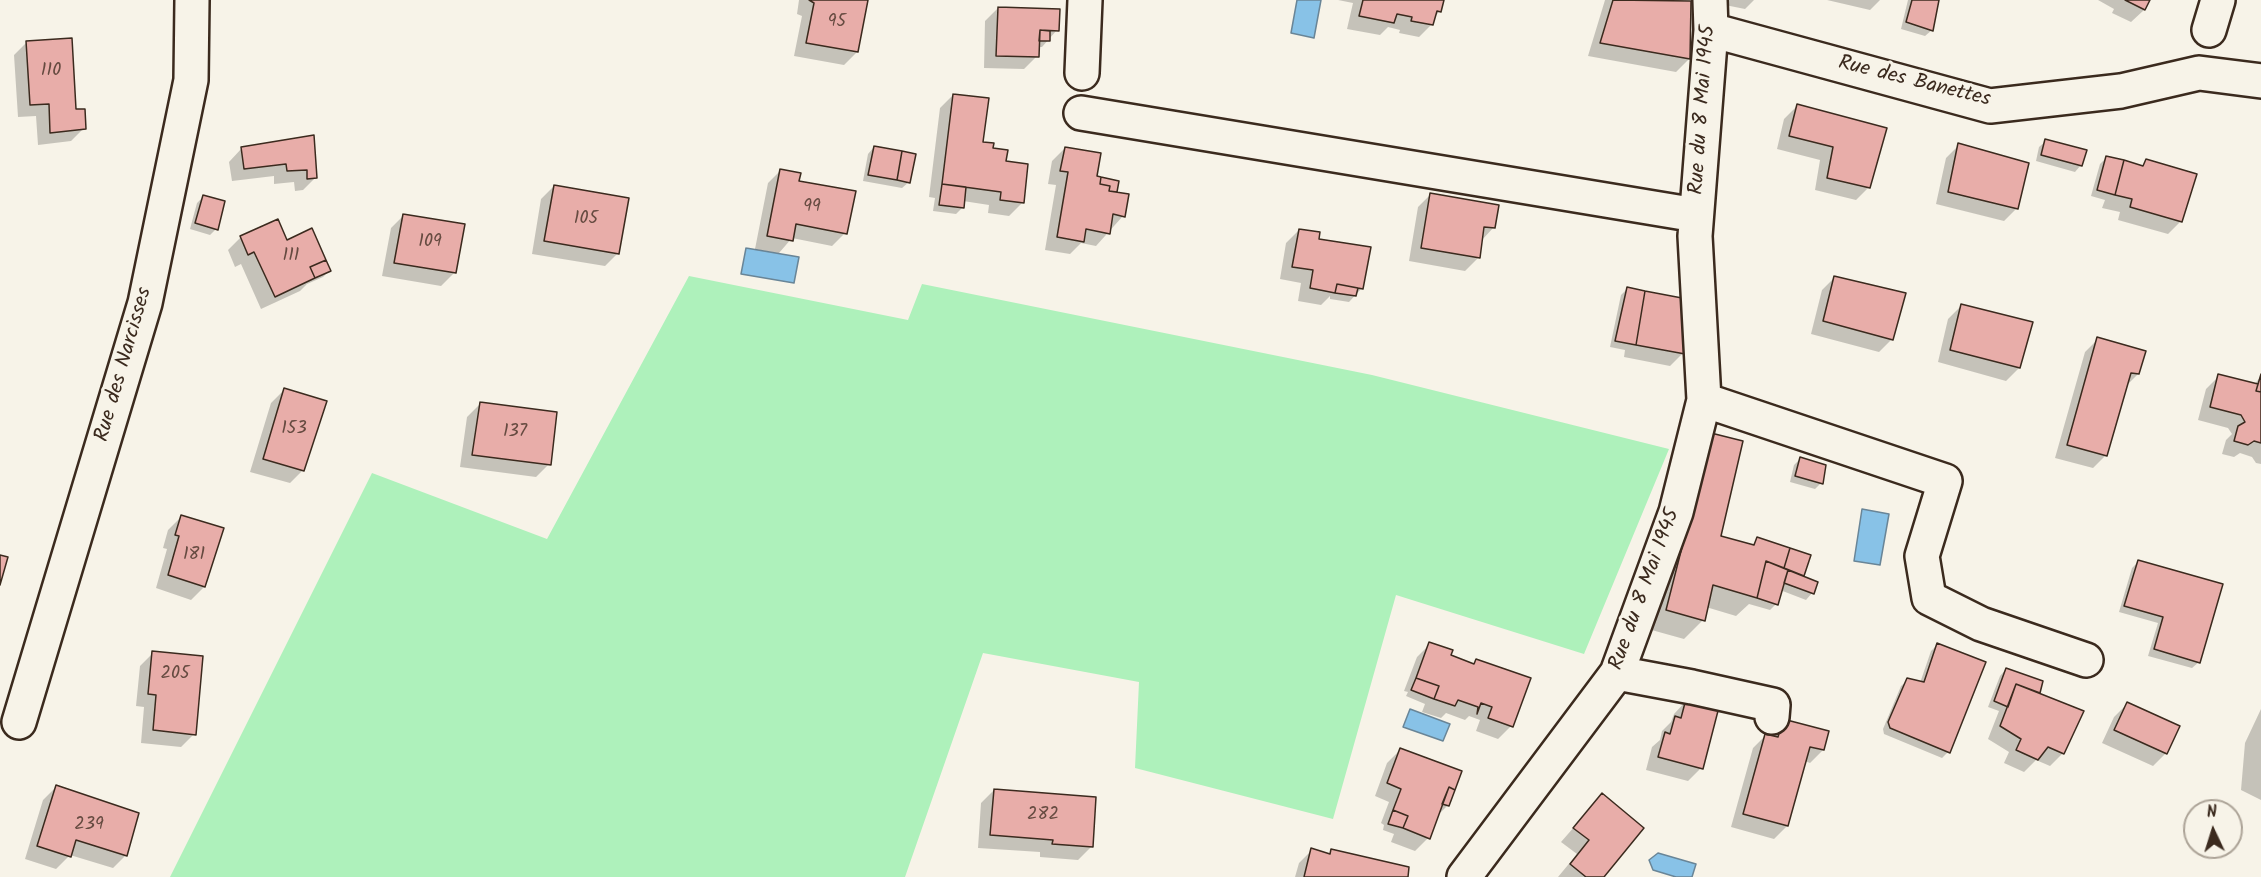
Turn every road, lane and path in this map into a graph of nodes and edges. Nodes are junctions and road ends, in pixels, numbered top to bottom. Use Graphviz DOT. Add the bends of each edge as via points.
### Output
graph roads {
  1 [pos="192,0"];
  2 [pos="1085,0"];
  3 [pos="1711,15"];
  4 [pos="1082,74"];
  5 [pos="2261,81"];
  6 [pos="1081,113"];
  7 [pos="1696,215"];
  8 [pos="1704,400"];
  9 [pos="2086,660"];
  10 [pos="1617,673"];
  11 [pos="1772,717"];
  12 [pos="19,722"];
  13 [pos="1464,877"];
  1 -- 12 [label="street, Rue des Narcisses" via="191,81 145,303"];
  2 -- 4 [label="street"];
  3 -- 5 [label="street, Rue des Banettes" via="1990,106 2121,91 2199,73"];
  3 -- 7 [label="street, Rue du 8 Mai 1945"];
  6 -- 7 [label="street"];
  7 -- 8 [label="street, Rue du 8 Mai 1945"];
  8 -- 9 [label="street" via="1945,481 1922,556 1929,597 1981,624"];
  8 -- 10 [label="street, Rue du 8 Mai 1945" via="1676,512"];
  10 -- 11 [label="street" via="1773,705"];
  10 -- 13 [label="street, Rue du 8 Mai 1945"];
}
